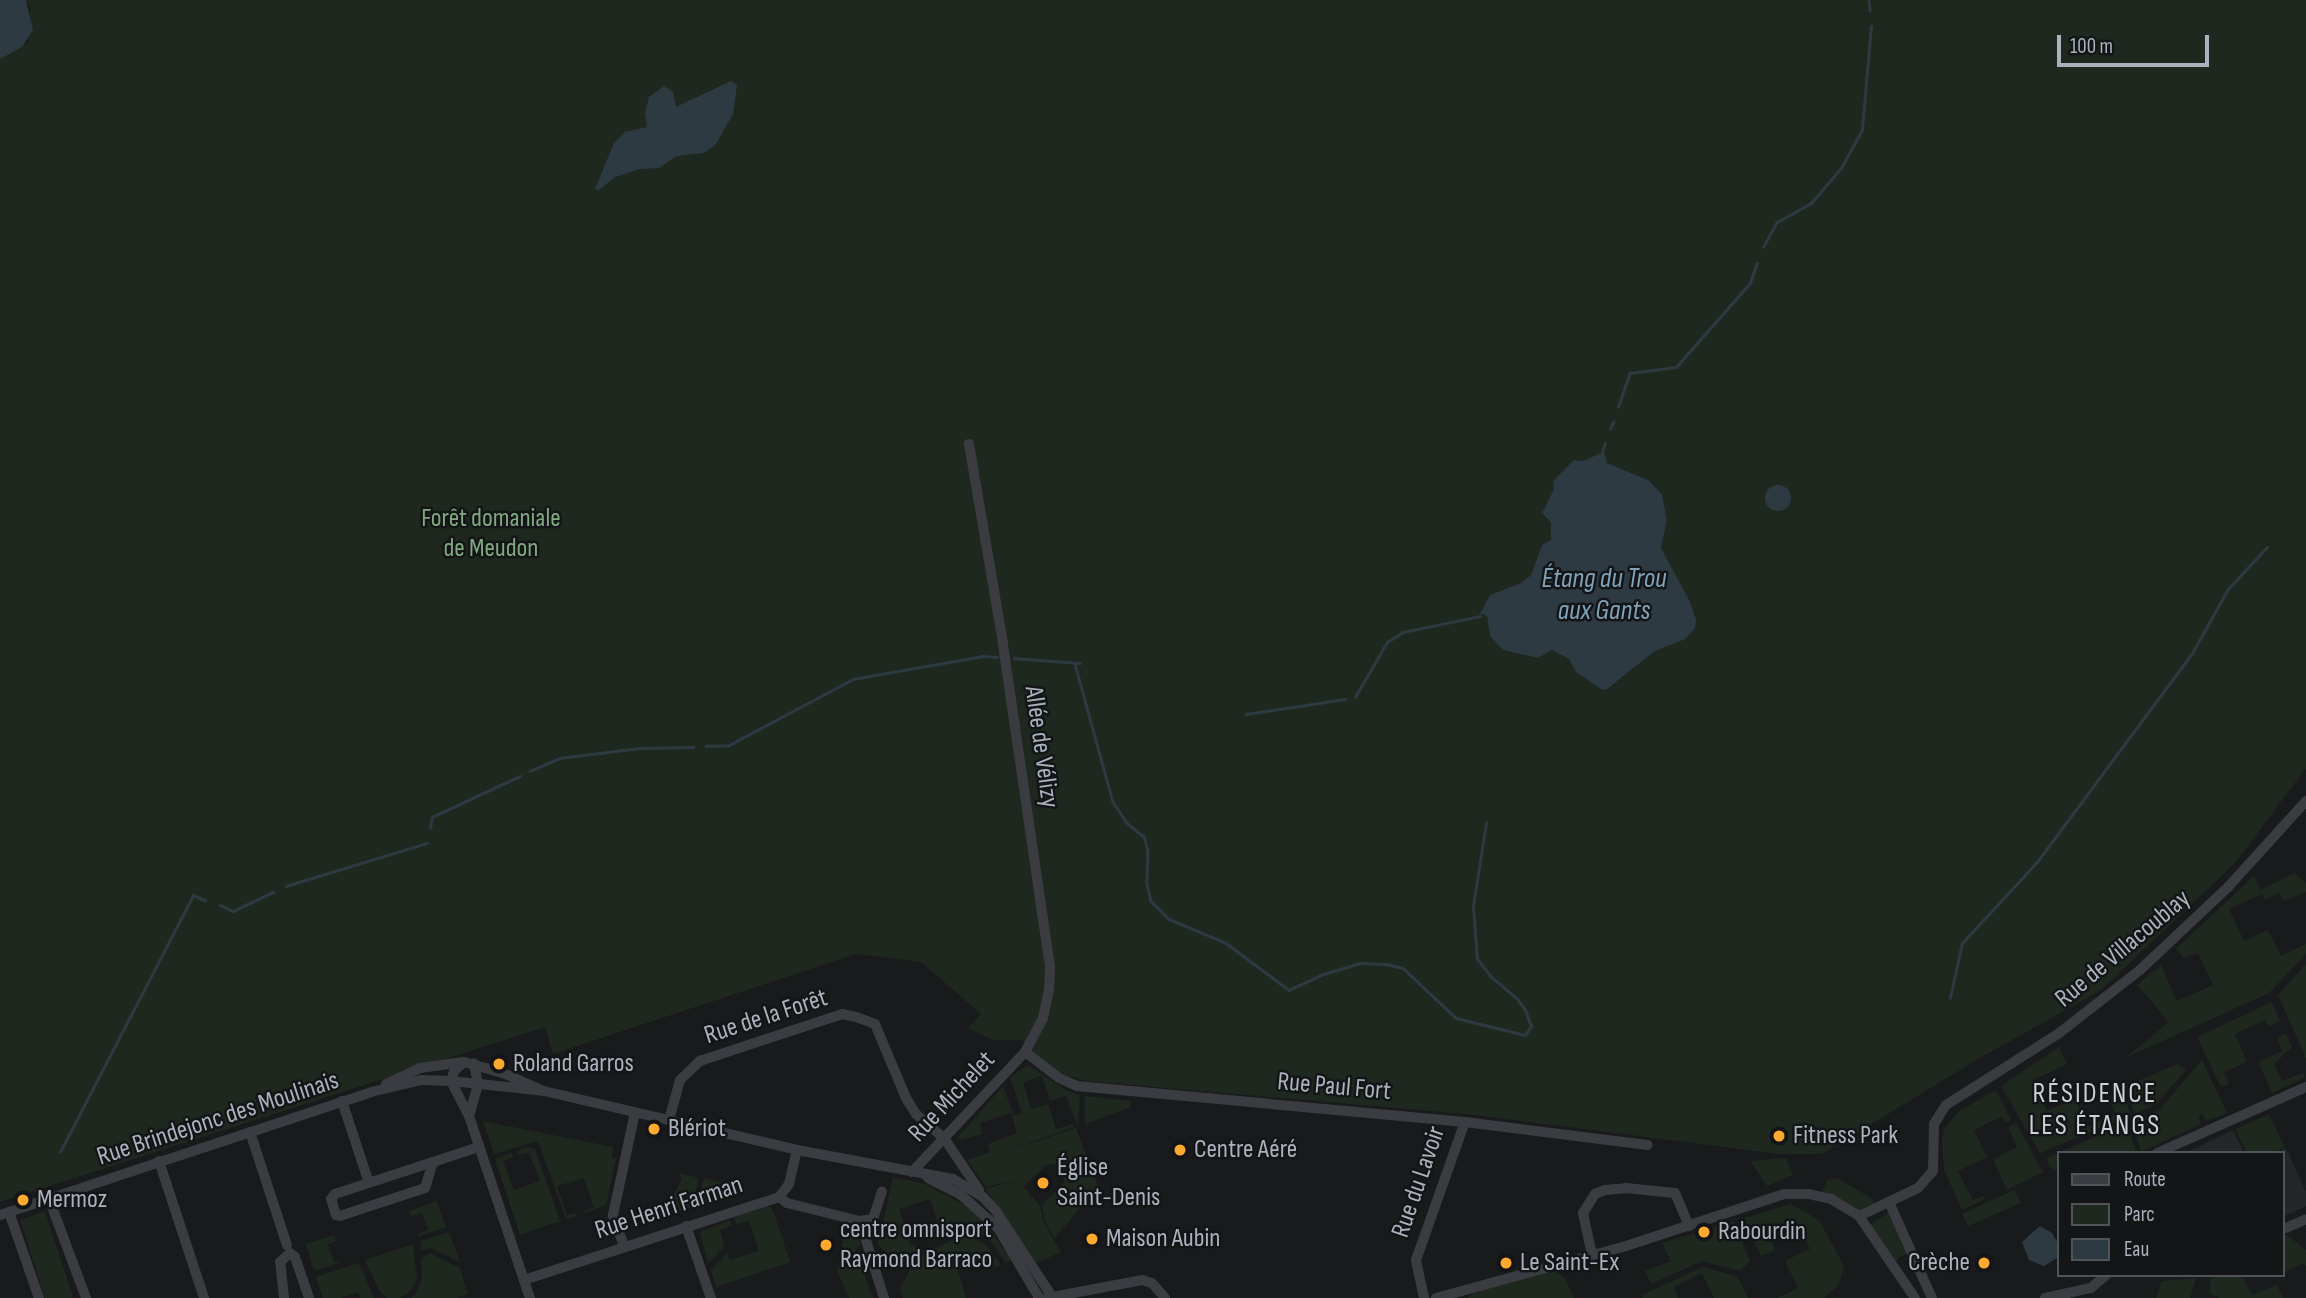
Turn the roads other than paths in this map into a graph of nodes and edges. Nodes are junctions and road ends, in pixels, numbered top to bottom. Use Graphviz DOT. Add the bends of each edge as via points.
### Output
graph roads {
  1 [pos="969,444"];
  2 [pos="2306,801"];
  3 [pos="1025,1052"];
  4 [pos="469,1063"];
  5 [pos="451,1082"];
  6 [pos="478,1084"];
  7 [pos="2306,1087"];
  8 [pos="544,1091"];
  9 [pos="371,1092"];
  10 [pos="341,1101"];
  11 [pos="635,1112"];
  12 [pos="469,1116"];
  13 [pos="669,1120"];
  14 [pos="1465,1122"];
  15 [pos="250,1132"];
  16 [pos="944,1138"];
  17 [pos="1648,1145"];
  18 [pos="479,1147"];
  19 [pos="797,1150"];
  20 [pos="2162,1151"];
  21 [pos="159,1161"];
  22 [pos="433,1162"];
  23 [pos="912,1172"];
  24 [pos="369,1183"];
  25 [pos="882,1191"];
  26 [pos="779,1197"];
  27 [pos="983,1197"];
  28 [pos="49,1199"];
  29 [pos="1889,1202"];
  30 [pos="4,1214"];
  31 [pos="1859,1216"];
  32 [pos="2306,1219"];
  33 [pos="860,1221"];
  34 [pos="686,1226"];
  35 [pos="1689,1226"];
  36 [pos="2285,1228"];
  37 [pos="287,1245"];
  38 [pos="624,1246"];
  39 [pos="1592,1255"];
  40 [pos="2104,1277"];
  41 [pos="524,1280"];
  42 [pos="1455,1296"];
  43 [pos="1047,1297"];
  44 [pos="39,1298"];
  45 [pos="86,1298"];
  46 [pos="204,1298"];
  47 [pos="284,1298"];
  48 [pos="309,1298"];
  49 [pos="530,1298"];
  50 [pos="710,1298"];
  51 [pos="884,1298"];
  52 [pos="1164,1298"];
  53 [pos="1424,1298"];
  54 [pos="1436,1298"];
  55 [pos="1915,1298"];
  56 [pos="1932,1298"];
  57 [pos="2045,1298"];
  1 -- 3 [label="street, Allée de Vélizy" via="1050,967 1043,1018"];
  2 -- 29 [label="street, Rue de Villacoublay" via="2229,886 2140,970 2058,1034 1946,1105 1934,1124 1935,1162 1928,1180"];
  3 -- 14 [label="street, Rue Paul Fort" via="1077,1086"];
  3 -- 16 [label="street, Rue Michelet"];
  4 -- 5 [label="street" via="454,1071"];
  4 -- 6 [label="street"];
  4 -- 8 [label="street, Rue Brindejonc des Moulinais"];
  4 -- 9 [label="street, Rue Brindejonc des Moulinais" via="420,1068"];
  5 -- 6 [label="street, Rue Brindejonc des Moulinais"];
  5 -- 9 [label="street, Rue Brindejonc des Moulinais" via="421,1080"];
  5 -- 12 [label="street"];
  6 -- 8 [label="street, Rue Brindejonc des Moulinais"];
  6 -- 12 [label="street"];
  7 -- 20 [label="street"];
  8 -- 11 [label="street"];
  9 -- 10 [label="street, Rue Brindejonc des Moulinais"];
  10 -- 15 [label="street, Rue Brindejonc des Moulinais"];
  10 -- 24 [label="street"];
  11 -- 13 [label="street"];
  11 -- 38 [label="street" via="613,1220"];
  12 -- 18 [label="street"];
  13 -- 16 [label="street, Rue de la Forêt" via="680,1080 701,1061 842,1014 875,1024 906,1098 916,1114"];
  13 -- 19 [label="street"];
  14 -- 17 [label="street, Rue Paul Fort"];
  14 -- 53 [label="street, Rue du Lavoir" via="1416,1260"];
  15 -- 21 [label="street, Rue Brindejonc des Moulinais"];
  15 -- 37 [label="street"];
  16 -- 23 [label="street, Rue Michelet"];
  16 -- 27 [label="street, Rue de la Forêt"];
  18 -- 22 [label="street"];
  18 -- 41 [label="street"];
  19 -- 23 [label="street"];
  19 -- 26 [label="street, Rue Henri Farman" via="789,1184"];
  21 -- 28 [label="street, Rue Brindejonc des Moulinais"];
  21 -- 46 [label="street"];
  22 -- 24 [label="street"];
  22 -- 24 [label="street" via="425,1188 336,1215 331,1199 335,1194"];
  23 -- 27 [label="street" via="953,1179"];
  23 -- 43 [label="street" via="941,1183 982,1211"];
  25 -- 33 [label="street" via="873,1219"];
  26 -- 33 [label="street"];
  26 -- 34 [label="street, Rue Henri Farman"];
  27 -- 43 [label="street" via="1005,1221"];
  28 -- 30 [label="street, Rue Brindejonc des Moulinais"];
  28 -- 45 [label="street"];
  29 -- 31 [label="street"];
  29 -- 56 [label="street"];
  30 -- 44 [label="street"];
  31 -- 35 [label="street" via="1831,1199 1794,1193"];
  31 -- 55 [label="street"];
  32 -- 36 [label="street"];
  33 -- 51 [label="street"];
  34 -- 38 [label="street, Rue Henri Farman"];
  34 -- 50 [label="street"];
  35 -- 39 [label="street"];
  35 -- 39 [label="street" via="1675,1193 1605,1190 1595,1194 1583,1213"];
  38 -- 41 [label="street, Rue Henri Farman"];
  39 -- 42 [label="street"];
  40 -- 57 [label="street" via="2078,1293"];
  41 -- 49 [label="street"];
  42 -- 54 [label="street"];
  43 -- 52 [label="street" via="1142,1280 1152,1283"];
  47 -- 48 [label="street" via="280,1262 290,1253"];
}
